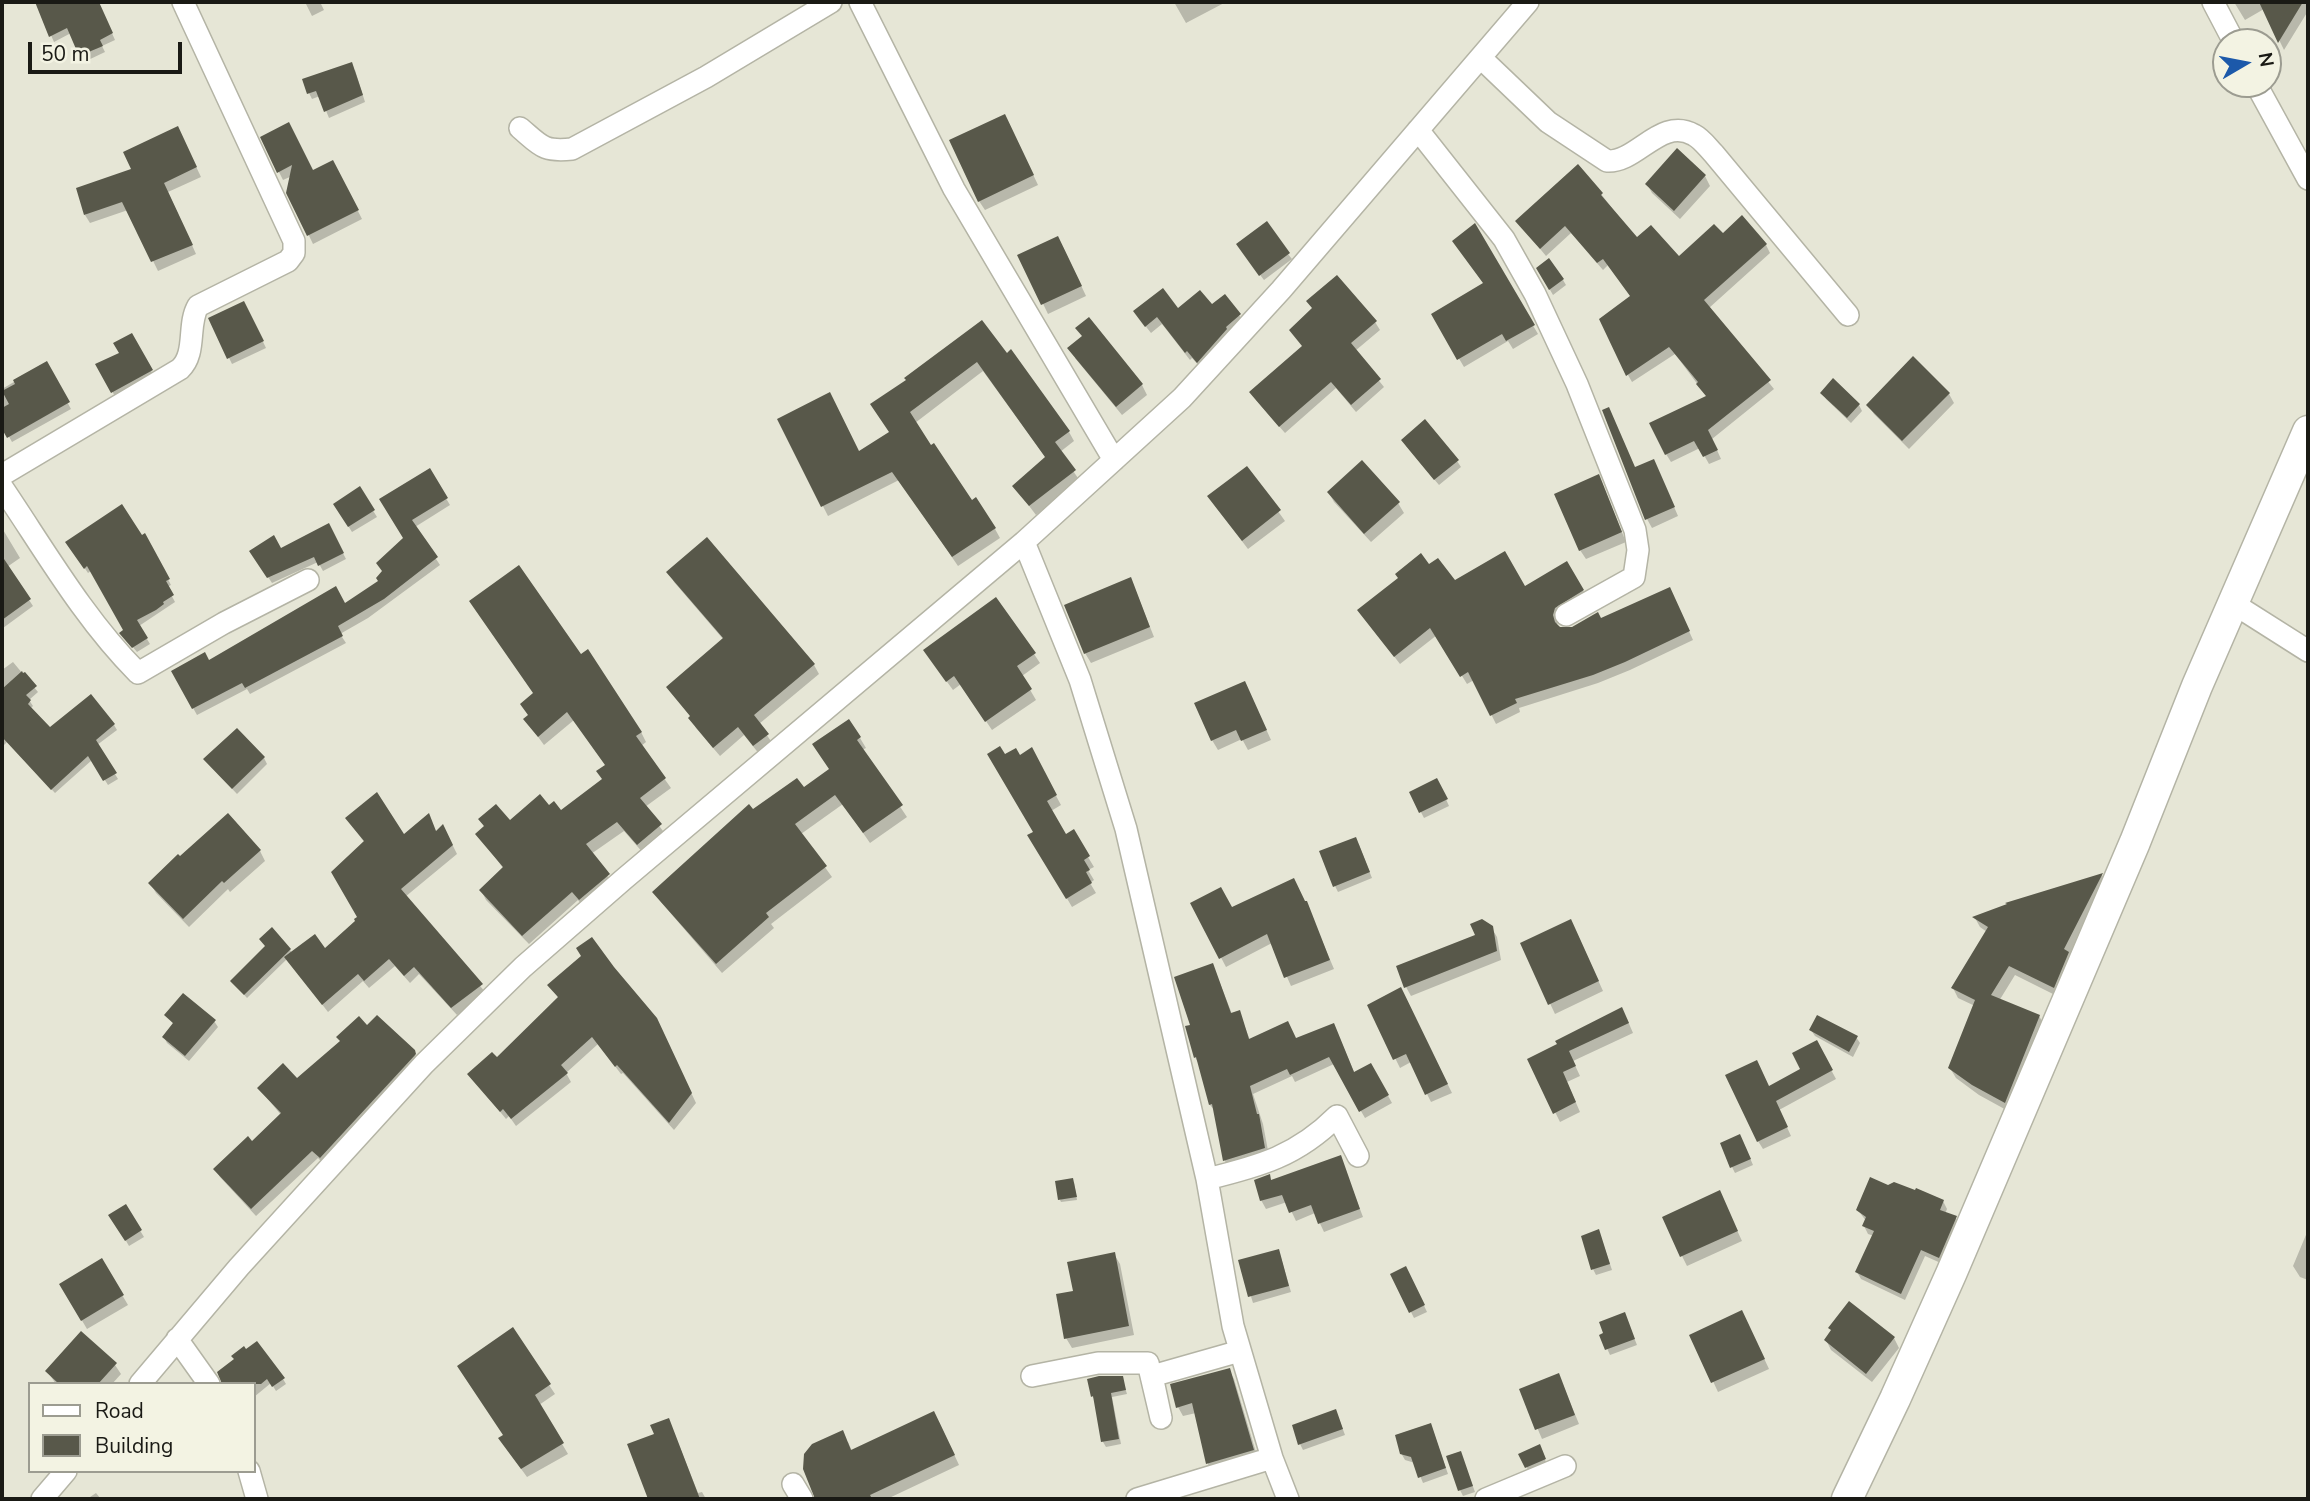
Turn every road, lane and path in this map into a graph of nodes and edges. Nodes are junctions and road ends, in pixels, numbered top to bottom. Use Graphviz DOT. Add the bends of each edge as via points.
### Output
graph roads {
  1 [pos="183,2"];
  2 [pos="831,2"];
  3 [pos="860,2"];
  4 [pos="1528,2"];
  5 [pos="2213,2"];
  6 [pos="2227,28"];
  7 [pos="1481,58"];
  8 [pos="2264,98"];
  9 [pos="520,128"];
  10 [pos="1418,130"];
  11 [pos="2308,179"];
  12 [pos="1848,315"];
  13 [pos="2308,432"];
  14 [pos="1114,460"];
  15 [pos="2,475"];
  16 [pos="2,486"];
  17 [pos="1024,542"];
  18 [pos="308,580"];
  19 [pos="2234,604"];
  20 [pos="1566,615"];
  21 [pos="2308,651"];
  22 [pos="1357,1156"];
  23 [pos="1207,1179"];
  24 [pos="177,1339"];
  25 [pos="1240,1350"];
  26 [pos="1032,1376"];
  27 [pos="142,1382"];
  28 [pos="208,1382"];
  29 [pos="1272,1458"];
  30 [pos="1565,1466"];
  31 [pos="64,1473"];
  32 [pos="250,1473"];
  33 [pos="43,1499"];
  34 [pos="257,1499"];
  35 [pos="1137,1499"];
  36 [pos="1288,1499"];
  37 [pos="1486,1499"];
  38 [pos="1847,1499"];
  1 -- 15 [label="street" via="294,241 294,253 288,261 198,306 188,359 180,369"];
  2 -- 9 [label="street" via="572,149 543,148"];
  3 -- 14 [label="street" via="954,189"];
  4 -- 7 [label="street"];
  5 -- 6 [label="street"];
  7 -- 10 [label="street"];
  7 -- 12 [label="street" via="1548,122 1607,161 1625,158 1664,134 1695,136"];
  8 -- 11 [label="street"];
  10 -- 14 [label="street" via="1182,398"];
  10 -- 20 [label="street" via="1504,239 1535,294 1577,384 1635,530 1634,576"];
  13 -- 19 [label="main road"];
  14 -- 17 [label="street"];
  16 -- 18 [label="street" via="90,615 138,673"];
  17 -- 23 [label="street" via="1080,680 1126,829"];
  17 -- 24 [label="street" via="523,967 424,1064"];
  19 -- 21 [label="street"];
  19 -- 38 [label="main road" via="1951,1274"];
  22 -- 23 [label="street" via="1337,1116 1318,1135 1284,1155"];
  23 -- 25 [label="street"];
  24 -- 27 [label="street"];
  24 -- 28 [label="street"];
  25 -- 26 [label="street" via="1152,1376 1161,1418 1149,1363 1098,1363"];
  25 -- 29 [label="street"];
  29 -- 35 [label="street"];
  29 -- 36 [label="street"];
  30 -- 37 [label="street"];
  31 -- 33 [label="street"];
  32 -- 34 [label="street"];
}
